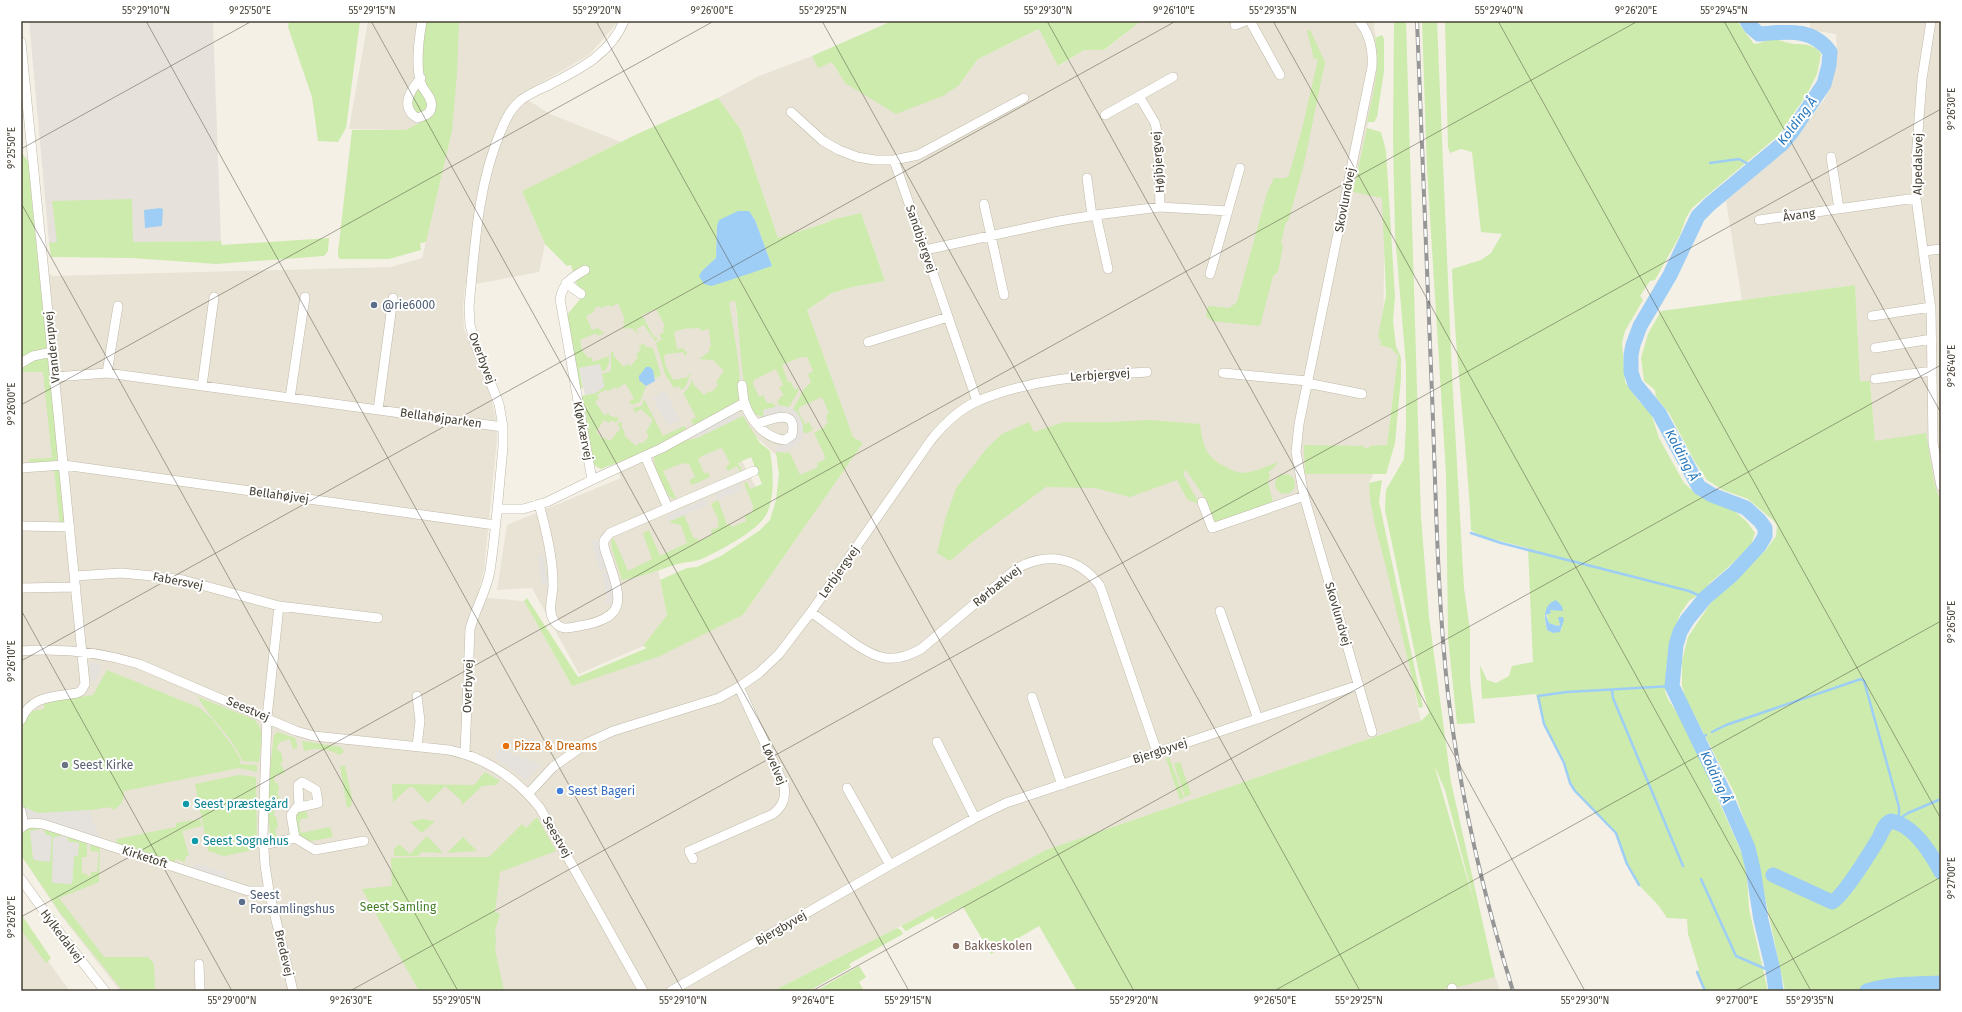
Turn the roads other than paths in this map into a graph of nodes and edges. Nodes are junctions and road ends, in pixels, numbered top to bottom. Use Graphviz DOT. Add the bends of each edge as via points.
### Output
graph roads {
  1 [pos="422,21"];
  2 [pos="624,21"];
  3 [pos="1245,21"];
  4 [pos="1250,21"];
  5 [pos="1359,21"];
  6 [pos="1931,21"];
  7 [pos="1235,25"];
  8 [pos="21,42"];
  9 [pos="1280,76"];
  10 [pos="1173,77"];
  11 [pos="421,78"];
  12 [pos="1139,96"];
  13 [pos="1024,98"];
  14 [pos="791,112"];
  15 [pos="1105,115"];
  16 [pos="21,144"];
  17 [pos="31,144"];
  18 [pos="1831,157"];
  19 [pos="894,160"];
  20 [pos="1240,168"];
  21 [pos="1087,178"];
  22 [pos="1916,198"];
  23 [pos="984,204"];
  24 [pos="1160,207"];
  25 [pos="1839,209"];
  26 [pos="1228,211"];
  27 [pos="1094,216"];
  28 [pos="1759,220"];
  29 [pos="990,234"];
  30 [pos="924,250"];
  31 [pos="1941,250"];
  32 [pos="1924,251"];
  33 [pos="1108,269"];
  34 [pos="585,270"];
  35 [pos="1210,274"];
  36 [pos="566,283"];
  37 [pos="581,294"];
  38 [pos="1004,295"];
  39 [pos="214,297"];
  40 [pos="305,297"];
  41 [pos="393,298"];
  42 [pos="118,306"];
  43 [pos="1931,307"];
  44 [pos="1872,316"];
  45 [pos="948,317"];
  46 [pos="1932,339"];
  47 [pos="868,342"];
  48 [pos="1875,348"];
  49 [pos="52,352"];
  50 [pos="21,362"];
  51 [pos="1935,368"];
  52 [pos="1147,372"];
  53 [pos="108,373"];
  54 [pos="1222,373"];
  55 [pos="55,377"];
  56 [pos="1875,379"];
  57 [pos="1308,382"];
  58 [pos="742,385"];
  59 [pos="202,386"];
  60 [pos="1362,394"];
  61 [pos="290,398"];
  62 [pos="977,401"];
  63 [pos="744,403"];
  64 [pos="378,410"];
  65 [pos="757,424"];
  66 [pos="503,426"];
  67 [pos="645,456"];
  68 [pos="64,465"];
  69 [pos="21,468"];
  70 [pos="754,471"];
  71 [pos="592,480"];
  72 [pos="1941,486"];
  73 [pos="1304,496"];
  74 [pos="1202,502"];
  75 [pos="539,504"];
  76 [pos="668,508"];
  77 [pos="497,509"];
  78 [pos="495,525"];
  79 [pos="21,526"];
  80 [pos="70,527"];
  81 [pos="75,576"];
  82 [pos="76,587"];
  83 [pos="21,588"];
  84 [pos="279,606"];
  85 [pos="1220,611"];
  86 [pos="811,612"];
  87 [pos="378,618"];
  88 [pos="21,651"];
  89 [pos="83,651"];
  90 [pos="1358,685"];
  91 [pos="739,687"];
  92 [pos="417,696"];
  93 [pos="1032,697"];
  94 [pos="267,717"];
  95 [pos="1258,719"];
  96 [pos="21,720"];
  97 [pos="1372,732"];
  98 [pos="937,742"];
  99 [pos="417,746"];
  100 [pos="1157,752"];
  101 [pos="465,754"];
  102 [pos="1062,784"];
  103 [pos="847,788"];
  104 [pos="528,794"];
  105 [pos="299,807"];
  106 [pos="21,811"];
  107 [pos="975,818"];
  108 [pos="22,826"];
  109 [pos="295,838"];
  110 [pos="364,841"];
  111 [pos="263,845"];
  112 [pos="693,859"];
  113 [pos="890,865"];
  114 [pos="21,879"];
  115 [pos="269,891"];
  116 [pos="199,964"];
  117 [pos="105,991"];
  118 [pos="200,991"];
  119 [pos="293,991"];
  120 [pos="643,991"];
  121 [pos="670,991"];
  1 -- 11 [label="street" via="419,53"];
  2 -- 66 [label="street, Overbyvej" via="615,37 592,61 528,95 514,106 507,116 494,148 482,189 469,306 470,325 499,404"];
  3 -- 7 [label="street"];
  4 -- 9 [label="street"];
  5 -- 57 [label="street, Skovlundvej" via="1371,44 1372,67"];
  6 -- 22 [label="street, Alpedalsvej" via="1922,79"];
  8 -- 17 [label="street, Vranderupvej"];
  10 -- 12 [label="street"];
  12 -- 15 [label="street"];
  12 -- 24 [label="street, Højbjergvej" via="1155,123 1158,136"];
  13 -- 19 [label="street" via="918,155"];
  14 -- 19 [label="street" via="823,141 839,150 863,158"];
  16 -- 17 [label="street"];
  17 -- 49 [label="street, Vranderupvej"];
  18 -- 25 [label="street"];
  19 -- 30 [label="street, Sandbjergvej"];
  20 -- 26 [label="street"];
  21 -- 27 [label="street"];
  22 -- 25 [label="street, Åvang"];
  22 -- 32 [label="street, Alpedalsvej"];
  23 -- 29 [label="street"];
  24 -- 26 [label="street, Højbjergvej"];
  24 -- 27 [label="street, Højbjergvej"];
  25 -- 28 [label="street, Åvang"];
  26 -- 35 [label="street"];
  27 -- 29 [label="street, Højbjergvej" via="1059,220"];
  27 -- 33 [label="street"];
  29 -- 30 [label="street, Højbjergvej"];
  29 -- 38 [label="street"];
  30 -- 45 [label="street, Sandbjergvej"];
  31 -- 32 [label="street"];
  32 -- 43 [label="street, Alpedalsvej"];
  34 -- 36 [label="street"];
  36 -- 37 [label="street"];
  36 -- 71 [label="street, Kløvkærvej" via="560,299"];
  39 -- 59 [label="street"];
  40 -- 61 [label="street"];
  41 -- 64 [label="street"];
  42 -- 53 [label="street"];
  43 -- 44 [label="street"];
  43 -- 46 [label="street, Alpedalsvej"];
  45 -- 47 [label="street"];
  45 -- 62 [label="street, Sandbjergvej"];
  46 -- 48 [label="street"];
  46 -- 51 [label="street, Alpedalsvej"];
  49 -- 50 [label="street" via="33,356"];
  49 -- 55 [label="street, Vranderupvej"];
  51 -- 56 [label="street"];
  51 -- 72 [label="street, Alpedalsvej" via="1933,443"];
  52 -- 62 [label="street, Lerbjergvej" via="1062,378"];
  53 -- 55 [label="street, Bellahøjparken"];
  53 -- 59 [label="street, Bellahøjparken"];
  54 -- 57 [label="street"];
  55 -- 68 [label="street, Vranderupvej"];
  57 -- 60 [label="street"];
  57 -- 73 [label="street, Skovlundvej" via="1296,452"];
  58 -- 63 [label="street"];
  59 -- 61 [label="street, Bellahøjparken"];
  61 -- 64 [label="street, Bellahøjparken"];
  62 -- 86 [label="street, Lerbjergvej" via="945,424 931,440"];
  63 -- 65 [label="street"];
  63 -- 67 [label="street"];
  64 -- 66 [label="street, Bellahøjparken"];
  66 -- 77 [label="street, Overbyvej"];
  67 -- 71 [label="street"];
  67 -- 76 [label="street"];
  68 -- 69 [label="street, Bellahøjvej"];
  68 -- 78 [label="street, Bellahøjvej"];
  68 -- 80 [label="street, Vranderupvej"];
  70 -- 76 [label="street"];
  71 -- 75 [label="street"];
  73 -- 74 [label="street" via="1212,528"];
  73 -- 90 [label="street, Skovlundvej"];
  75 -- 76 [label="street" via="546,529 551,569 553,586 550,601 553,620 566,629 597,623 608,618 616,610 616,584 604,541 610,534"];
  75 -- 77 [label="street" via="523,508"];
  77 -- 78 [label="street, Overbyvej"];
  78 -- 101 [label="street, Overbyvej" via="490,572 484,596 470,629"];
  79 -- 80 [label="street"];
  80 -- 81 [label="street, Vranderupvej"];
  81 -- 82 [label="street, Vranderupvej"];
  81 -- 84 [label="street, Fabersvej" via="121,573 183,580"];
  82 -- 83 [label="street"];
  82 -- 89 [label="street, Vranderupvej"];
  84 -- 87 [label="street, Fabersvej"];
  84 -- 94 [label="street"];
  85 -- 95 [label="street"];
  86 -- 91 [label="street, Lerbjergvej" via="779,654"];
  86 -- 100 [label="street, Rørbækvej" via="871,654 887,659 903,658 921,649 1016,569 1046,558 1067,560 1086,570 1094,578 1104,596"];
  88 -- 89 [label="street, Seestvej"];
  89 -- 94 [label="street, Seestvej" via="139,664"];
  89 -- 96 [label="street" via="85,684 81,691 39,700 31,705"];
  90 -- 95 [label="street, Bjergbyvej"];
  90 -- 97 [label="street, Skovlundvej"];
  91 -- 104 [label="street, Lerbjergvej" via="719,698 613,732 587,743 553,767"];
  91 -- 112 [label="street, Løvelvej" via="784,785 784,802 772,814 689,851"];
  92 -- 99 [label="street" via="420,721"];
  93 -- 102 [label="street"];
  94 -- 99 [label="street, Seestvej" via="296,731 314,736"];
  94 -- 111 [label="street, Bredevej"];
  95 -- 100 [label="street, Bjergbyvej"];
  98 -- 107 [label="street"];
  99 -- 101 [label="street, Seestvej"];
  100 -- 102 [label="street, Bjergbyvej"];
  101 -- 104 [label="street, Seestvej" via="484,760"];
  102 -- 107 [label="street, Bjergbyvej" via="1006,803"];
  103 -- 113 [label="street"];
  104 -- 120 [label="street, Seestvej" via="540,808"];
  105 -- 109 [label="street" via="291,815"];
  106 -- 108 [label="street"];
  107 -- 113 [label="street, Bjergbyvej"];
  108 -- 115 [label="street, Kirketoft" via="43,824 248,891"];
  109 -- 110 [label="street" via="315,850"];
  109 -- 111 [label="street"];
  111 -- 115 [label="street, Bredevej"];
  113 -- 121 [label="street, Bjergbyvej"];
  114 -- 117 [label="street, Hylkedalvej"];
  115 -- 119 [label="street, Bredevej"];
  116 -- 118 [label="street"];
}
